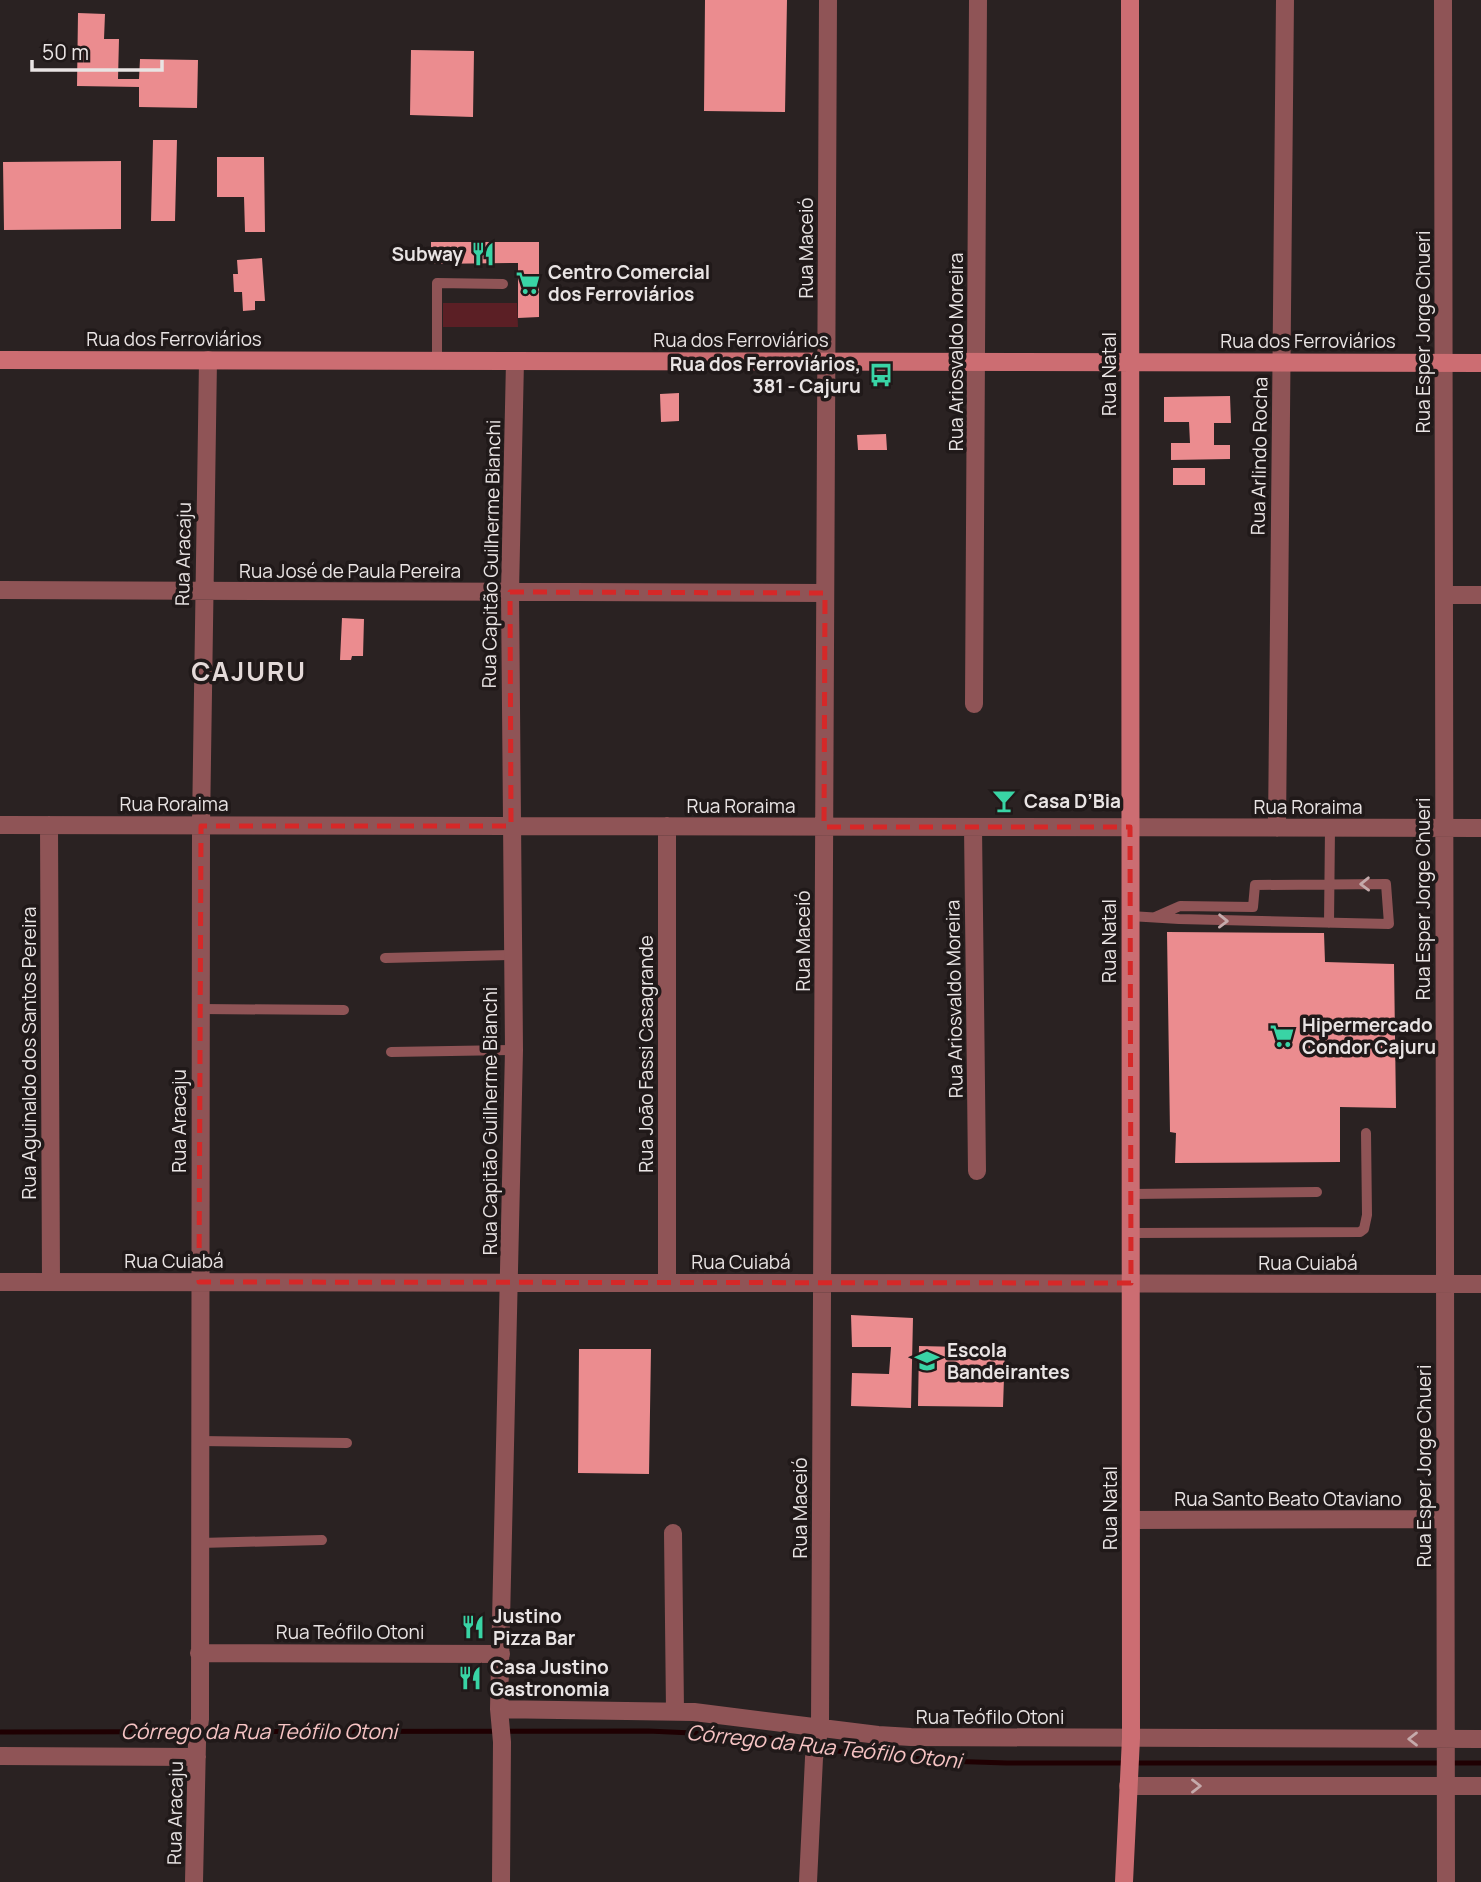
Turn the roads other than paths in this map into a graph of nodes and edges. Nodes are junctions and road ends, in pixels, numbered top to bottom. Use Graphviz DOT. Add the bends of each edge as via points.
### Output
graph roads {
  1 [pos="828,0"];
  2 [pos="978,0"];
  3 [pos="1130,0"];
  4 [pos="1284,0"];
  5 [pos="1443,0"];
  6 [pos="503,284"];
  7 [pos="0,360"];
  8 [pos="208,360"];
  9 [pos="437,361"];
  10 [pos="515,361"];
  11 [pos="826,361"];
  12 [pos="977,362"];
  13 [pos="1130,362"];
  14 [pos="1281,362"];
  15 [pos="1444,362"];
  16 [pos="1481,363"];
  17 [pos="0,590"];
  18 [pos="203,591"];
  19 [pos="510,592"];
  20 [pos="825,593"];
  21 [pos="1444,595"];
  22 [pos="1481,595"];
  23 [pos="974,704"];
  24 [pos="0,825"];
  25 [pos="49,825"];
  26 [pos="201,826"];
  27 [pos="511,826"];
  28 [pos="667,826"];
  29 [pos="824,827"];
  30 [pos="973,827"];
  31 [pos="1130,827"];
  32 [pos="1277,828"];
  33 [pos="1330,828"];
  34 [pos="1444,828"];
  35 [pos="1481,828"];
  36 [pos="1329,885"];
  37 [pos="1130,916"];
  38 [pos="1155,917"];
  39 [pos="1329,923"];
  40 [pos="512,955"];
  41 [pos="384,958"];
  42 [pos="201,1009"];
  43 [pos="344,1010"];
  44 [pos="514,1050"];
  45 [pos="391,1052"];
  46 [pos="1366,1133"];
  47 [pos="977,1171"];
  48 [pos="1317,1192"];
  49 [pos="1130,1194"];
  50 [pos="1130,1233"];
  51 [pos="0,1282"];
  52 [pos="51,1282"];
  53 [pos="199,1282"];
  54 [pos="510,1283"];
  55 [pos="667,1283"];
  56 [pos="822,1283"];
  57 [pos="1131,1283"];
  58 [pos="1445,1284"];
  59 [pos="1481,1284"];
  60 [pos="200,1441"];
  61 [pos="346,1443"];
  62 [pos="1445,1519"];
  63 [pos="1131,1520"];
  64 [pos="673,1532"];
  65 [pos="322,1540"];
  66 [pos="200,1543"];
  67 [pos="200,1653"];
  68 [pos="501,1654"];
  69 [pos="675,1711"];
  70 [pos="500,1715"];
  71 [pos="820,1726"];
  72 [pos="1131,1738"];
  73 [pos="1445,1739"];
  74 [pos="1481,1739"];
  75 [pos="197,1750"];
  76 [pos="0,1756"];
  77 [pos="1128,1786"];
  78 [pos="1446,1786"];
  79 [pos="1481,1786"];
  80 [pos="194,1882"];
  81 [pos="501,1882"];
  82 [pos="808,1882"];
  83 [pos="1124,1882"];
  84 [pos="1446,1882"];
  1 -- 11 [label="street, Rua Maceió"];
  2 -- 12 [label="street, Rua Ariosvaldo Moreira"];
  3 -- 13 [label="street, Rua Natal"];
  4 -- 14 [label="street, Rua Arlindo Rocha"];
  5 -- 15 [label="street, Rua Esper Jorge Chueri"];
  6 -- 9 [label="lane" via="437,283"];
  7 -- 8 [label="street, Rua dos Ferroviários"];
  8 -- 9 [label="street, Rua dos Ferroviários"];
  8 -- 18 [label="street, Rua Aracaju"];
  9 -- 10 [label="street, Rua dos Ferroviários"];
  10 -- 11 [label="street, Rua dos Ferroviários"];
  10 -- 19 [label="street, Rua Capitão Guilherme Bianchi"];
  11 -- 12 [label="street, Rua dos Ferroviários"];
  11 -- 20 [label="street, Rua Maceió"];
  12 -- 13 [label="street, Rua dos Ferroviários"];
  12 -- 23 [label="street, Rua Ariosvaldo Moreira"];
  13 -- 14 [label="street, Rua dos Ferroviários"];
  13 -- 31 [label="street, Rua Natal"];
  14 -- 15 [label="street, Rua dos Ferroviários"];
  14 -- 32 [label="street, Rua Arlindo Rocha"];
  15 -- 16 [label="street, Rua dos Ferroviários"];
  15 -- 21 [label="street, Rua Esper Jorge Chueri"];
  17 -- 18 [label="street, Rua José de Paula Pereira"];
  18 -- 19 [label="street, Rua José de Paula Pereira"];
  18 -- 26 [label="street, Rua Aracaju"];
  19 -- 20 [label="street, Rua José de Paula Pereira"];
  19 -- 27 [label="street, Rua Capitão Guilherme Bianchi"];
  20 -- 29 [label="street, Rua Maceió"];
  21 -- 22 [label="street"];
  21 -- 34 [label="street, Rua Esper Jorge Chueri"];
  24 -- 25 [label="street, Rua Roraima"];
  25 -- 26 [label="street, Rua Roraima"];
  25 -- 52 [label="street, Rua Aguinaldo dos Santos Pereira"];
  26 -- 27 [label="street, Rua Roraima"];
  26 -- 42 [label="street, Rua Aracaju"];
  27 -- 28 [label="street, Rua Roraima"];
  27 -- 40 [label="street, Rua Capitão Guilherme Bianchi"];
  28 -- 29 [label="street, Rua Roraima"];
  28 -- 55 [label="street, Rua João Fassi Casagrande"];
  29 -- 30 [label="street, Rua Roraima"];
  29 -- 56 [label="street, Rua Maceió"];
  30 -- 31 [label="street, Rua Roraima"];
  30 -- 47 [label="street, Rua Ariosvaldo Moreira"];
  31 -- 32 [label="street, Rua Roraima"];
  31 -- 37 [label="street, Rua Natal"];
  32 -- 33 [label="street, Rua Roraima"];
  33 -- 34 [label="street, Rua Roraima"];
  33 -- 36 [label="lane"];
  34 -- 35 [label="street, Rua Roraima"];
  34 -- 58 [label="street, Rua Esper Jorge Chueri"];
  36 -- 38 [label="lane" via="1255,885 1253,907 1180,906"];
  36 -- 39 [label="lane"];
  39 -- 36 [label="lane, one-way" via="1389,924 1386,884"];
  37 -- 38 [label="lane"];
  37 -- 49 [label="street, Rua Natal"];
  38 -- 39 [label="lane, one-way"];
  40 -- 41 [label="lane"];
  40 -- 44 [label="street, Rua Capitão Guilherme Bianchi"];
  42 -- 43 [label="lane"];
  42 -- 53 [label="street, Rua Aracaju"];
  44 -- 45 [label="lane"];
  44 -- 54 [label="street, Rua Capitão Guilherme Bianchi"];
  46 -- 50 [label="lane" via="1367,1215 1360,1232"];
  48 -- 49 [label="lane"];
  49 -- 50 [label="street, Rua Natal"];
  50 -- 57 [label="street, Rua Natal"];
  51 -- 52 [label="street, Rua Cuiabá"];
  52 -- 53 [label="street, Rua Cuiabá"];
  53 -- 54 [label="street, Rua Cuiabá"];
  53 -- 60 [label="street, Rua Aracaju"];
  54 -- 55 [label="street, Rua Cuiabá"];
  54 -- 68 [label="street, Rua Capitão Guilherme Bianchi"];
  55 -- 56 [label="street, Rua Cuiabá"];
  56 -- 57 [label="street, Rua Cuiabá"];
  56 -- 71 [label="street, Rua Maceió"];
  57 -- 58 [label="street, Rua Cuiabá"];
  57 -- 63 [label="street, Rua Natal"];
  58 -- 59 [label="street, Rua Cuiabá"];
  58 -- 62 [label="street, Rua Esper Jorge Chueri"];
  60 -- 61 [label="lane"];
  60 -- 66 [label="street, Rua Aracaju"];
  62 -- 63 [label="street, Rua Santo Beato Otaviano"];
  62 -- 73 [label="street, Rua Esper Jorge Chueri"];
  63 -- 72 [label="street, Rua Natal"];
  64 -- 69 [label="street"];
  65 -- 66 [label="lane"];
  66 -- 67 [label="street, Rua Aracaju"];
  67 -- 68 [label="street, Rua Teófilo Otoni"];
  67 -- 75 [label="street, Rua Aracaju"];
  68 -- 70 [label="street, Rua Capitão Guilherme Bianchi"];
  69 -- 70 [label="street, Rua Teófilo Otoni"];
  69 -- 71 [label="street, Rua Teófilo Otoni"];
  70 -- 81 [label="street, Rua Capitão Guilherme Bianchi"];
  71 -- 72 [label="street, Rua Teófilo Otoni" via="911,1737"];
  71 -- 82 [label="street, Rua Maceió" via="814,1758"];
  73 -- 72 [label="street, Rua Teófilo Otoni, one-way"];
  72 -- 77 [label="street, Rua Natal"];
  73 -- 74 [label="street, Rua Teófilo Otoni"];
  73 -- 78 [label="street, Rua Esper Jorge Chueri"];
  75 -- 76 [label="street"];
  75 -- 80 [label="street, Rua Aracaju"];
  77 -- 78 [label="street, one-way"];
  77 -- 83 [label="street, Rua Natal"];
  78 -- 79 [label="street"];
  78 -- 84 [label="street, Rua Esper Jorge Chueri"];
}
